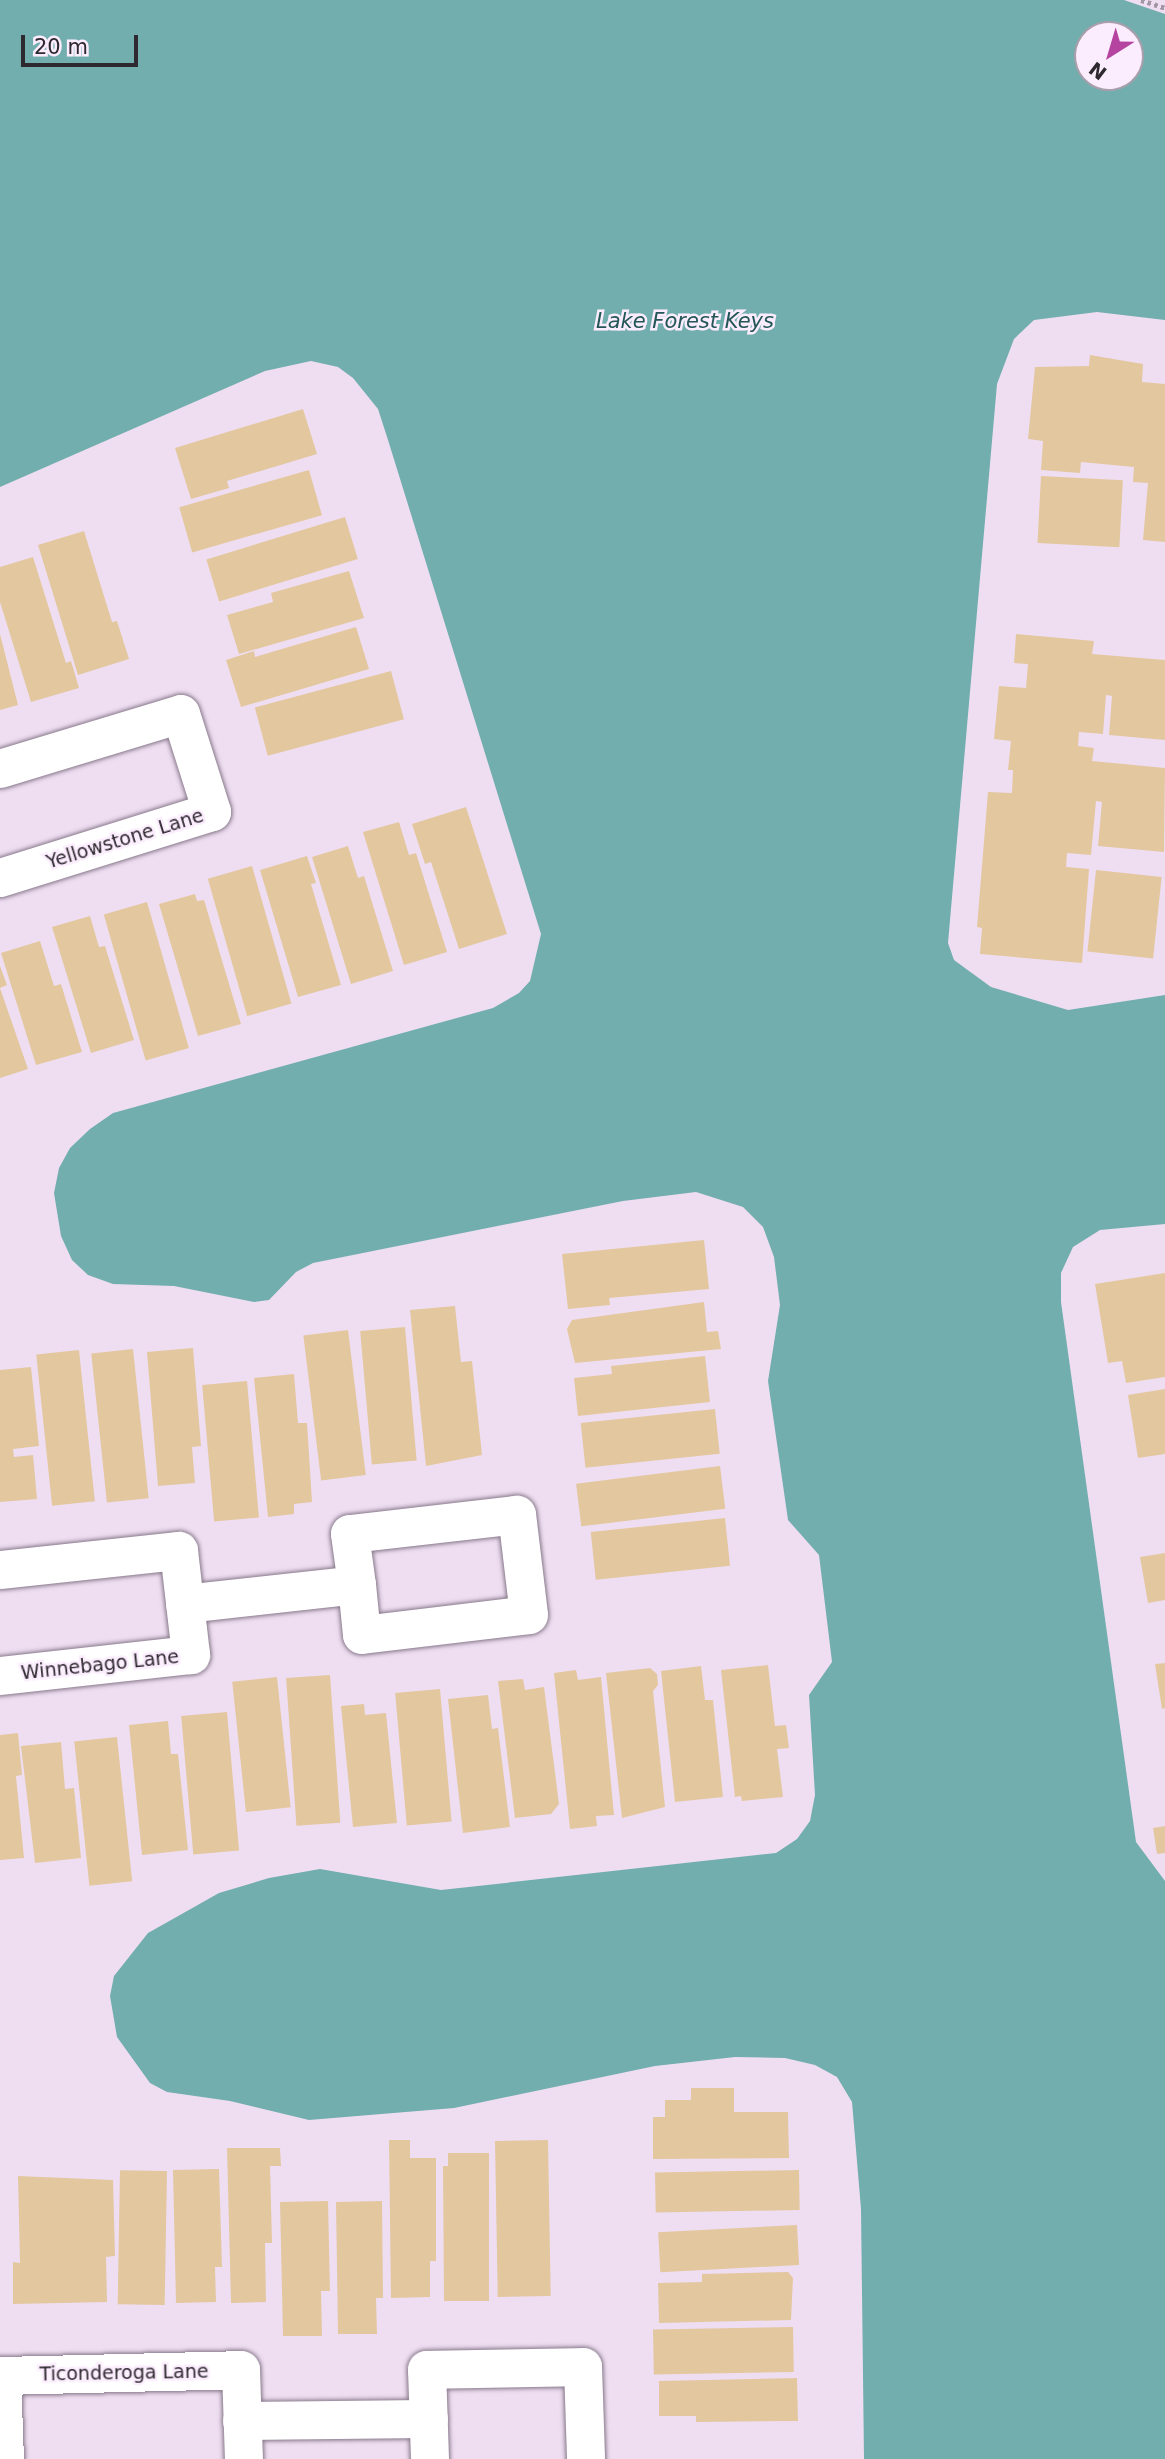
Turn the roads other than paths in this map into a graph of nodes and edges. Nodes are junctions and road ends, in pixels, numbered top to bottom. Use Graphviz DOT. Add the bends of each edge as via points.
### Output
graph roads {
  1 [pos="0,769"];
  2 [pos="0,878"];
  3 [pos="0,1570"];
  4 [pos="357,1585"];
  5 [pos="185,1604"];
  6 [pos="0,1676"];
  7 [pos="429,2419"];
  8 [pos="242,2421"];
  9 [pos="3,2435"];
  10 [pos="244,2459"];
  11 [pos="430,2459"];
  12 [pos="586,2459"];
  1 -- 2 [label="street, Yellowstone Lane" via="181,713 212,812"];
  3 -- 5 [label="street, Winnebago Lane" via="179,1551"];
  4 -- 4 [label="street" via="362,1634 529,1615 517,1515 350,1534"];
  4 -- 5 [label="street"];
  5 -- 6 [label="street, Winnebago Lane" via="191,1656"];
  7 -- 8 [label="street"];
  7 -- 11 [label="street"];
  7 -- 12 [label="street" via="428,2370 583,2367"];
  8 -- 9 [label="street, Ticonderoga Lane" via="241,2370 2,2376"];
  8 -- 10 [label="street, Ticonderoga Lane"];
}
